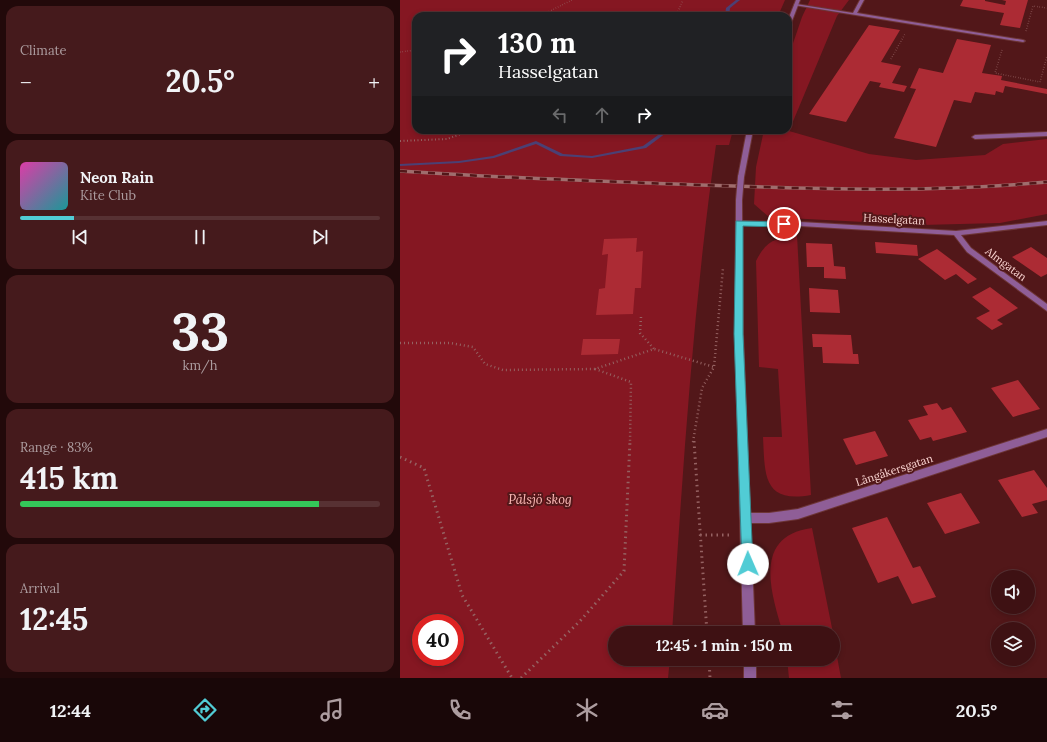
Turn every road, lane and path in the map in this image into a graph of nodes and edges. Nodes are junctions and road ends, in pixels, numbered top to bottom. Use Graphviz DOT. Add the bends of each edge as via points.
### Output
graph roads {
  1 [pos="572,0"];
  2 [pos="683,0"];
  3 [pos="862,0"];
  4 [pos="797,2"];
  5 [pos="1047,8"];
  6 [pos="548,12"];
  7 [pos="678,12"];
  8 [pos="854,14"];
  9 [pos="792,15"];
  10 [pos="905,33"];
  11 [pos="1023,41"];
  12 [pos="412,50"];
  13 [pos="400,52"];
  14 [pos="1047,56"];
  15 [pos="890,59"];
  16 [pos="461,134"];
  17 [pos="749,134"];
  18 [pos="1047,134"];
  19 [pos="975,137"];
  20 [pos="400,141"];
  21 [pos="739,223"];
  22 [pos="1047,223"];
  23 [pos="956,233"];
  24 [pos="724,260"];
  25 [pos="1047,308"];
  26 [pos="641,317"];
  27 [pos="400,343"];
  28 [pos="654,349"];
  29 [pos="714,366"];
  30 [pos="595,369"];
  31 [pos="1047,433"];
  32 [pos="400,457"];
  33 [pos="746,518"];
  34 [pos="700,534"];
  35 [pos="747,536"];
  36 [pos="707,626"];
  37 [pos="749,626"];
  38 [pos="709,666"];
  39 [pos="750,666"];
  40 [pos="512,678"];
  41 [pos="521,678"];
  42 [pos="710,678"];
  43 [pos="750,678"];
  1 -- 6 [label="path"];
  2 -- 7 [label="path"];
  3 -- 8 [label="street"];
  4 -- 8 [label="street"];
  4 -- 9 [label="street"];
  5 -- 11 [label="path" via="1033,6"];
  8 -- 11 [label="street"];
  10 -- 15 [label="path"];
  11 -- 14 [label="path" via="1003,47 996,73 1040,82"];
  12 -- 13 [label="path"];
  16 -- 20 [label="path" via="447,139"];
  17 -- 21 [label="street, bridge" via="740,177"];
  18 -- 19 [label="street"];
  21 -- 23 [label="street, Hasselgatan"];
  21 -- 33 [label="street" via="739,334"];
  22 -- 23 [label="street, Hasselgatan"];
  23 -- 25 [label="street, Almgatan" via="970,250"];
  24 -- 29 [label="path"];
  26 -- 28 [label="path" via="640,333"];
  27 -- 30 [label="path" via="473,347 485,364 503,370"];
  28 -- 29 [label="path"];
  28 -- 30 [label="path"];
  29 -- 34 [label="path" via="702,388 693,445"];
  30 -- 41 [label="path" via="631,382 624,571 580,621"];
  31 -- 33 [label="street, Långåkersgatan" via="798,514"];
  32 -- 40 [label="path" via="424,468 462,595"];
  33 -- 35 [label="street"];
  34 -- 35 [label="path"];
  34 -- 36 [label="path"];
  35 -- 37 [label="street"];
  38 -- 42 [label="path"];
  39 -- 43 [label="street"];
}
